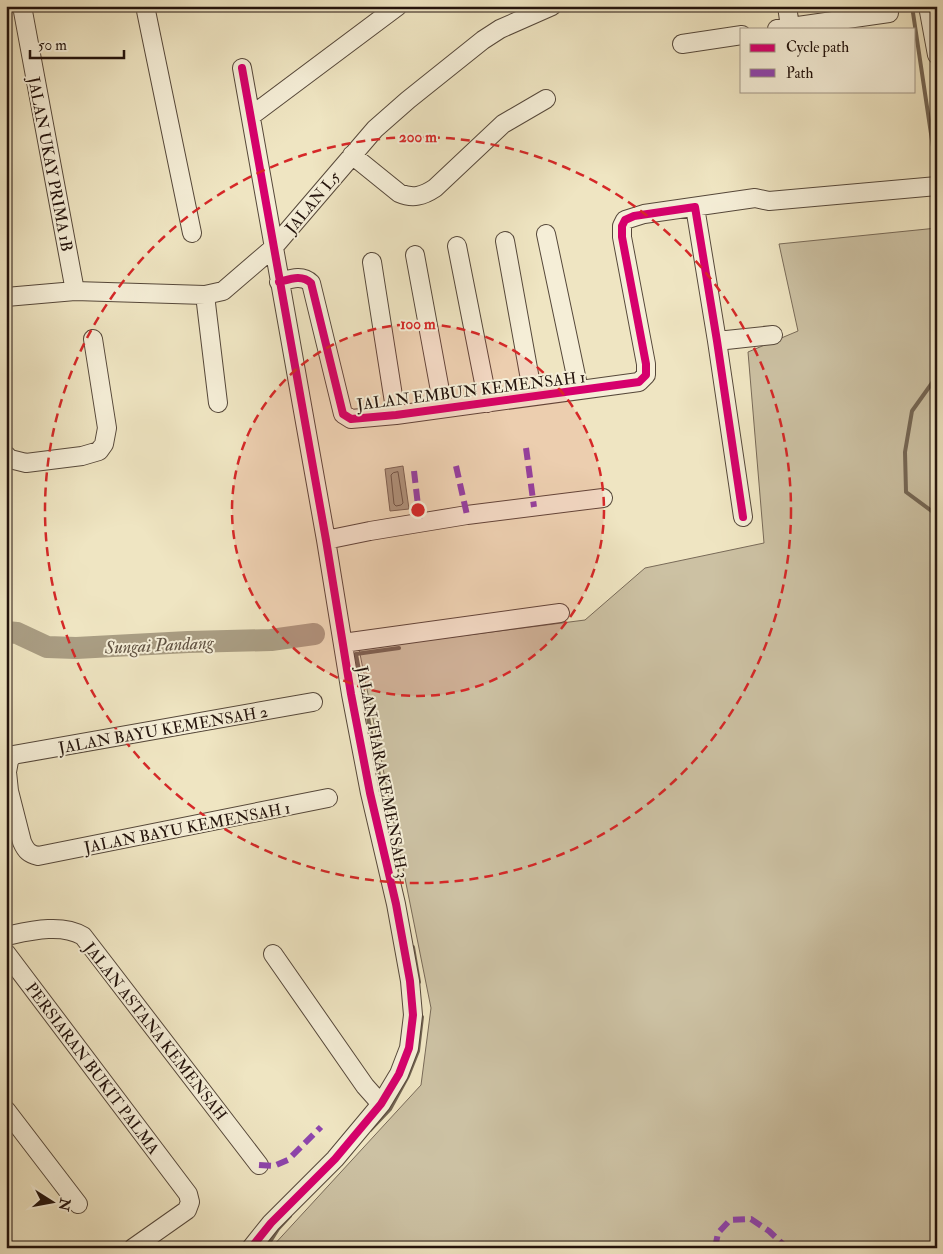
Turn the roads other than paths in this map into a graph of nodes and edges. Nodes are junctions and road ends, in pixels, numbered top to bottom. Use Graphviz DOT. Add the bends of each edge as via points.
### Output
graph roads {
  1 [pos="22,6"];
  2 [pos="144,6"];
  3 [pos="398,6"];
  4 [pos="552,6"];
  5 [pos="787,6"];
  6 [pos="928,6"];
  7 [pos="889,12"];
  8 [pos="784,28"];
  9 [pos="740,35"];
  10 [pos="682,44"];
  11 [pos="937,55"];
  12 [pos="242,68"];
  13 [pos="546,99"];
  14 [pos="251,116"];
  15 [pos="352,155"];
  16 [pos="937,186"];
  17 [pos="695,207"];
  18 [pos="192,233"];
  19 [pos="546,234"];
  20 [pos="505,241"];
  21 [pos="457,246"];
  22 [pos="273,248"];
  23 [pos="415,255"];
  24 [pos="372,262"];
  25 [pos="279,282"];
  26 [pos="75,291"];
  27 [pos="205,296"];
  28 [pos="6,297"];
  29 [pos="773,335"];
  30 [pos="93,339"];
  31 [pos="717,342"];
  32 [pos="579,390"];
  33 [pos="532,396"];
  34 [pos="218,403"];
  35 [pos="488,403"];
  36 [pos="443,407"];
  37 [pos="396,415"];
  38 [pos="6,456"];
  39 [pos="603,498"];
  40 [pos="743,517"];
  41 [pos="326,540"];
  42 [pos="560,613"];
  43 [pos="343,643"];
  44 [pos="313,702"];
  45 [pos="8,791"];
  46 [pos="328,798"];
  47 [pos="10,812"];
  48 [pos="6,936"];
  49 [pos="6,953"];
  50 [pos="273,954"];
  51 [pos="381,1104"];
  52 [pos="6,1110"];
  53 [pos="259,1165"];
  54 [pos="78,1204"];
  55 [pos="133,1248"];
  56 [pos="251,1248"];
  1 -- 26 [label="street, JALAN UKAY PRIMA 1B"];
  2 -- 18 [label="street"];
  3 -- 14 [label="street"];
  4 -- 15 [label="street, JALAN L5" via="483,40 408,100"];
  5 -- 8 [label="street"];
  6 -- 11 [label="street"];
  7 -- 8 [label="street"];
  9 -- 10 [label="street"];
  12 -- 14 [label="street, JALAN TIARA KEMENSAH 3"];
  13 -- 15 [label="street" via="503,124 426,194 413,197 399,194"];
  14 -- 22 [label="street, JALAN TIARA KEMENSAH 3"];
  15 -- 22 [label="street, JALAN L5"];
  16 -- 17 [label="street" via="768,201 755,198"];
  17 -- 31 [label="street"];
  17 -- 32 [label="street, JALAN EMBUN KEMENSAH 1" via="625,220 622,237 646,376 639,382"];
  19 -- 32 [label="street"];
  20 -- 33 [label="street"];
  21 -- 35 [label="street"];
  22 -- 25 [label="street, JALAN TIARA KEMENSAH 3"];
  22 -- 27 [label="street, JALAN L5" via="222,291"];
  23 -- 36 [label="street"];
  24 -- 37 [label="street"];
  25 -- 37 [label="street, JALAN EMBUN KEMENSAH 1" via="299,277 311,283 343,414 351,419"];
  25 -- 41 [label="street, JALAN TIARA KEMENSAH 3"];
  26 -- 27 [label="street, JALAN L5"];
  26 -- 28 [label="street, JALAN L5"];
  27 -- 34 [label="street"];
  29 -- 31 [label="street"];
  30 -- 38 [label="street" via="107,428 99,451 26,463"];
  31 -- 40 [label="street"];
  32 -- 33 [label="street, JALAN EMBUN KEMENSAH 1"];
  33 -- 35 [label="street, JALAN EMBUN KEMENSAH 1"];
  35 -- 36 [label="street, JALAN EMBUN KEMENSAH 1"];
  36 -- 37 [label="street, JALAN EMBUN KEMENSAH 1"];
  39 -- 41 [label="street" via="467,515"];
  41 -- 43 [label="street, JALAN TIARA KEMENSAH 3"];
  42 -- 43 [label="street"];
  43 -- 51 [label="street, JALAN TIARA KEMENSAH 3" via="370,793 396,904 413,1015 409,1048 399,1074"];
  44 -- 45 [label="street, JALAN BAYU KEMENSAH 2" via="13,755 8,765"];
  45 -- 47 [label="street"];
  46 -- 47 [label="street, JALAN BAYU KEMENSAH 1" via="45,855 30,854 25,850"];
  48 -- 53 [label="street, JALAN ASTANA KEMENSAH" via="64,929 83,936"];
  49 -- 55 [label="street, PERSIARAN BUKIT PALMA" via="188,1194 187,1210"];
  50 -- 51 [label="street"];
  51 -- 56 [label="street, JALAN TIARA KEMENSAH 3" via="335,1159 270,1223"];
  52 -- 54 [label="street"];
}
